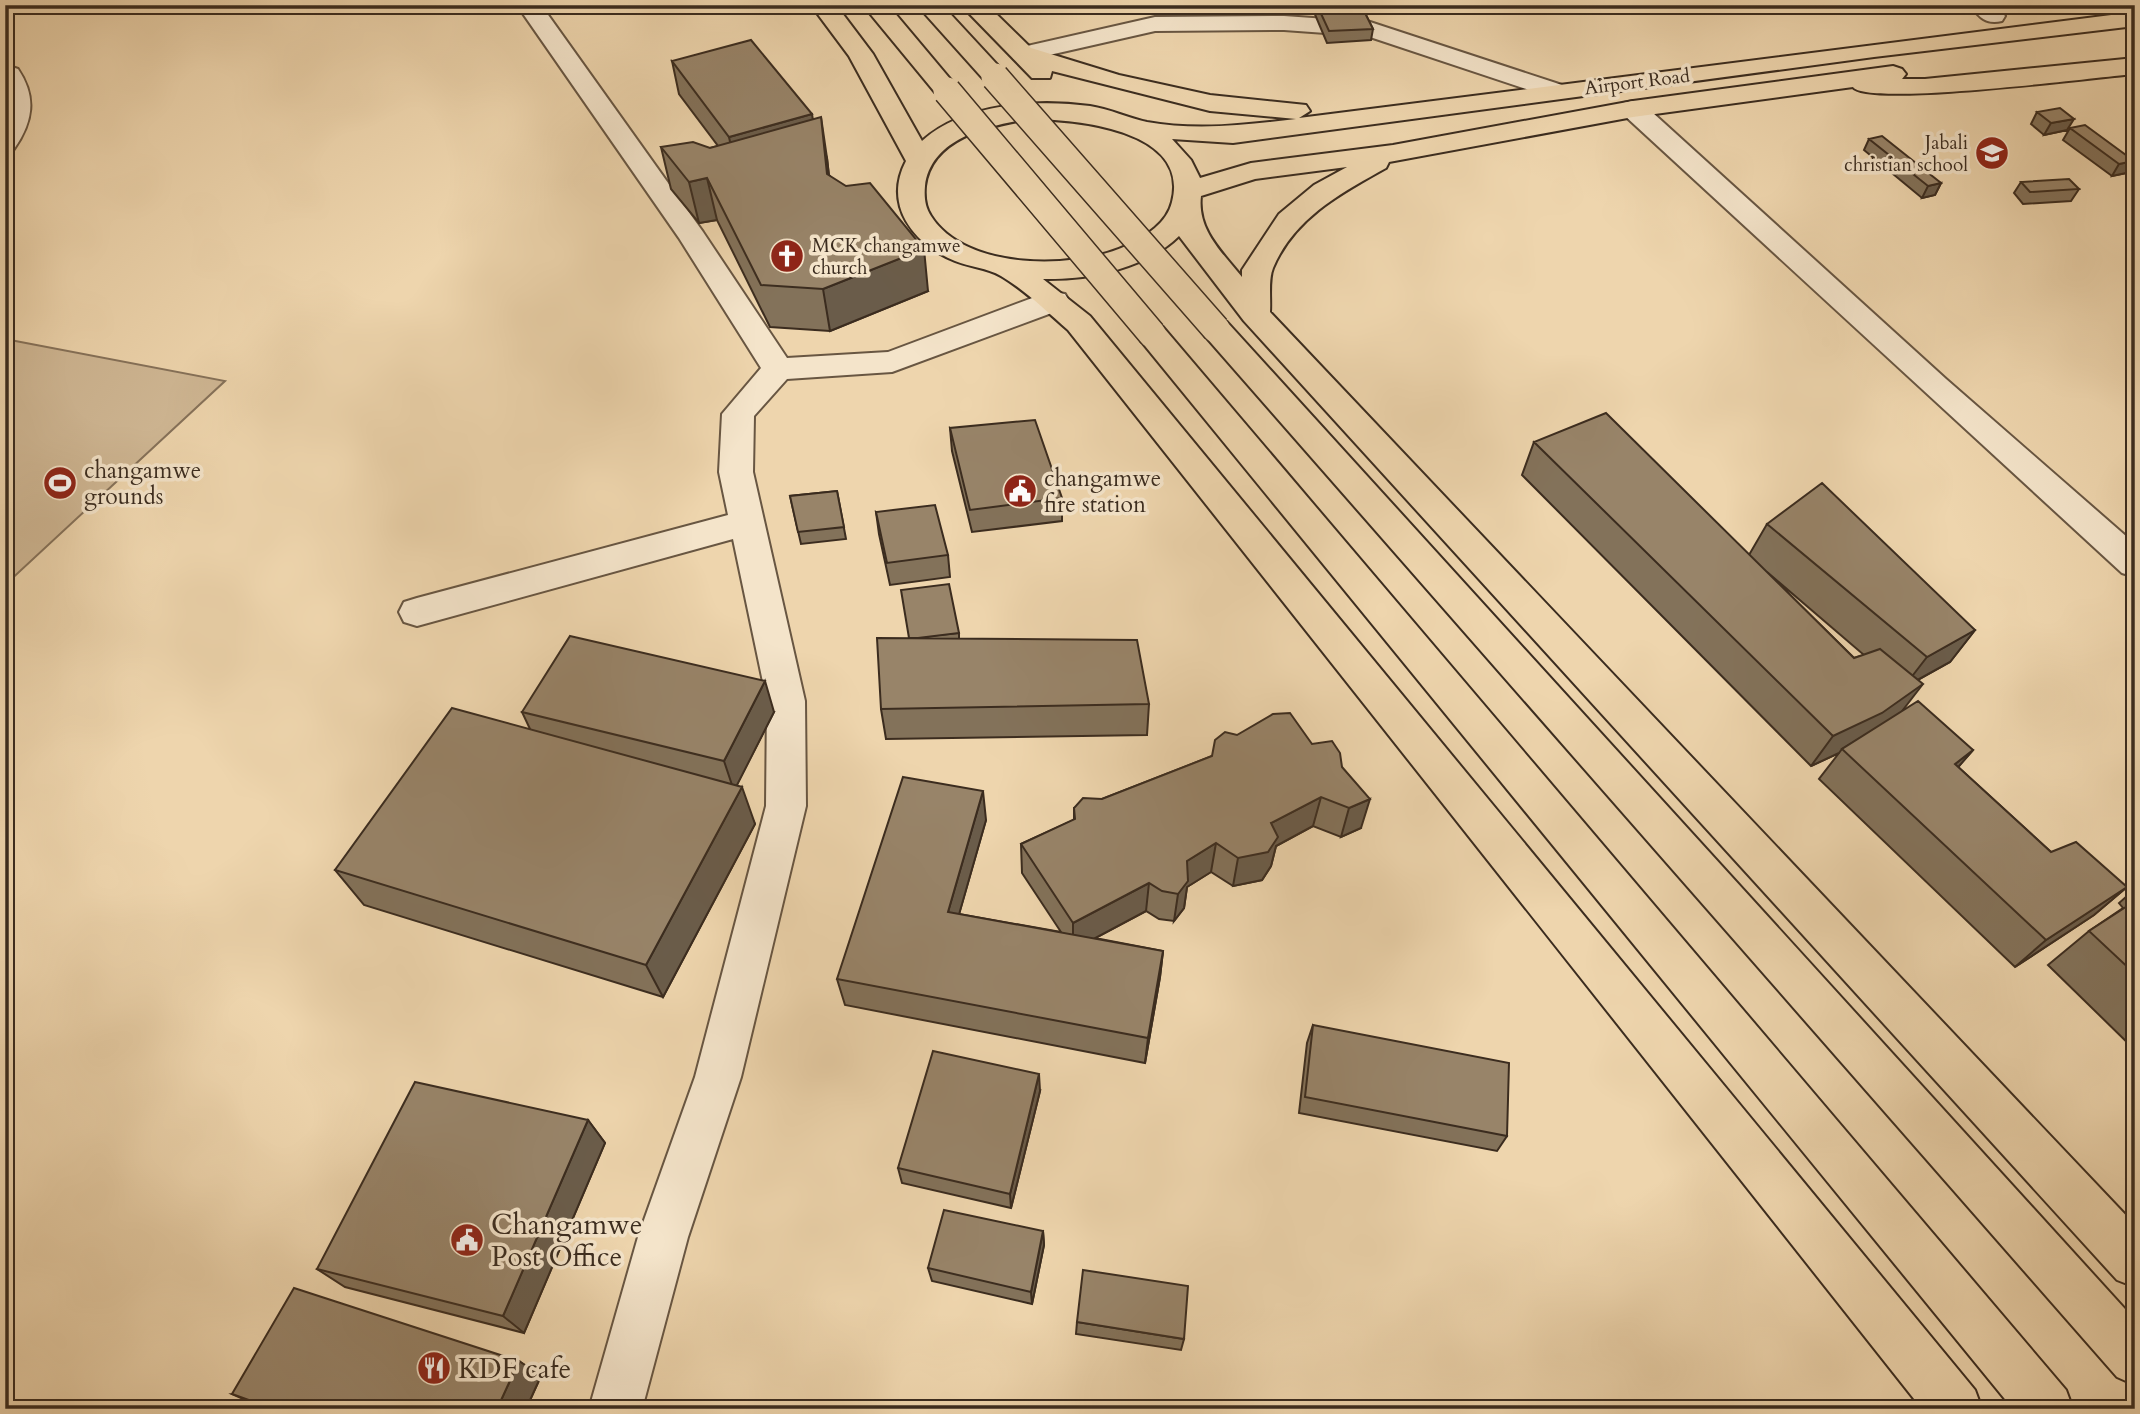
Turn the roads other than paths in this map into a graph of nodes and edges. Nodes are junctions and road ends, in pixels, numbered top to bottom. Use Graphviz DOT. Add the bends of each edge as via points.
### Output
graph roads {
  1 [pos="529,5"];
  2 [pos="823,5"];
  3 [pos="875,5"];
  4 [pos="929,5"];
  5 [pos="973,5"];
  6 [pos="2090,5"];
  7 [pos="1987,11"];
  8 [pos="993,15"];
  9 [pos="2135,19"];
  10 [pos="2135,41"];
  11 [pos="1874,50"];
  12 [pos="1023,54"];
  13 [pos="2135,66"];
  14 [pos="9,74"];
  15 [pos="1813,85"];
  16 [pos="1556,91"];
  17 [pos="1633,109"];
  18 [pos="1099,116"];
  19 [pos="1361,118"];
  20 [pos="1139,129"];
  21 [pos="5,144"];
  22 [pos="1393,153"];
  23 [pos="919,160"];
  24 [pos="1187,199"];
  25 [pos="1010,268"];
  26 [pos="1054,301"];
  27 [pos="1255,314"];
  28 [pos="778,369"];
  29 [pos="747,523"];
  30 [pos="2135,564"];
  31 [pos="417,612"];
  32 [pos="2135,1262"];
  33 [pos="2135,1359"];
  34 [pos="615,1409"];
  35 [pos="1956,1409"];
  36 [pos="2047,1409"];
  1 -- 28 [label="street" via="693,238"];
  2 -- 23 [label="main road" via="861,54"];
  3 -- 36 [label="main road, bridge"];
  4 -- 33 [label="main road, bridge"];
  5 -- 8 [label="main road"];
  6 -- 7 [label="main road"];
  7 -- 11 [label="main road" via="1926,25"];
  8 -- 12 [label="main road"];
  9 -- 11 [label="main road, Airport Road"];
  10 -- 15 [label="main road, Airport Road"];
  11 -- 16 [label="main road, Airport Road"];
  12 -- 16 [label="street" via="1155,24 1284,23 1370,29"];
  12 -- 18 [label="main road" via="1054,86"];
  12 -- 19 [label="main road" via="1210,103"];
  13 -- 15 [label="main road" via="1925,87"];
  14 -- 21 [label="street" via="20,104 16,130"];
  15 -- 17 [label="main road, Airport Road"];
  16 -- 19 [label="main road, Airport Road"];
  17 -- 22 [label="main road, Airport Road"];
  17 -- 30 [label="street"];
  18 -- 20 [label="main road"];
  18 -- 23 [label="main road" via="1028,111 994,117 946,137"];
  19 -- 20 [label="main road, Airport Road" via="1233,135"];
  20 -- 24 [label="main road" via="1175,157 1185,173"];
  22 -- 24 [label="main road, Airport Road" via="1251,171"];
  22 -- 27 [label="main road" via="1324,191 1289,220 1257,270"];
  23 -- 25 [label="main road" via="909,181 910,203 922,224 943,244"];
  24 -- 25 [label="main road" via="1172,227 1151,245 1122,259 1086,268"];
  24 -- 27 [label="main road" via="1191,232"];
  25 -- 26 [label="main road"];
  26 -- 28 [label="street" via="892,362"];
  26 -- 35 [label="main road" via="1079,323"];
  27 -- 32 [label="main road"];
  28 -- 29 [label="street" via="738,414 736,472"];
  29 -- 31 [label="street"];
  29 -- 34 [label="street" via="786,701 786,806 718,1077 663,1237"];
}
